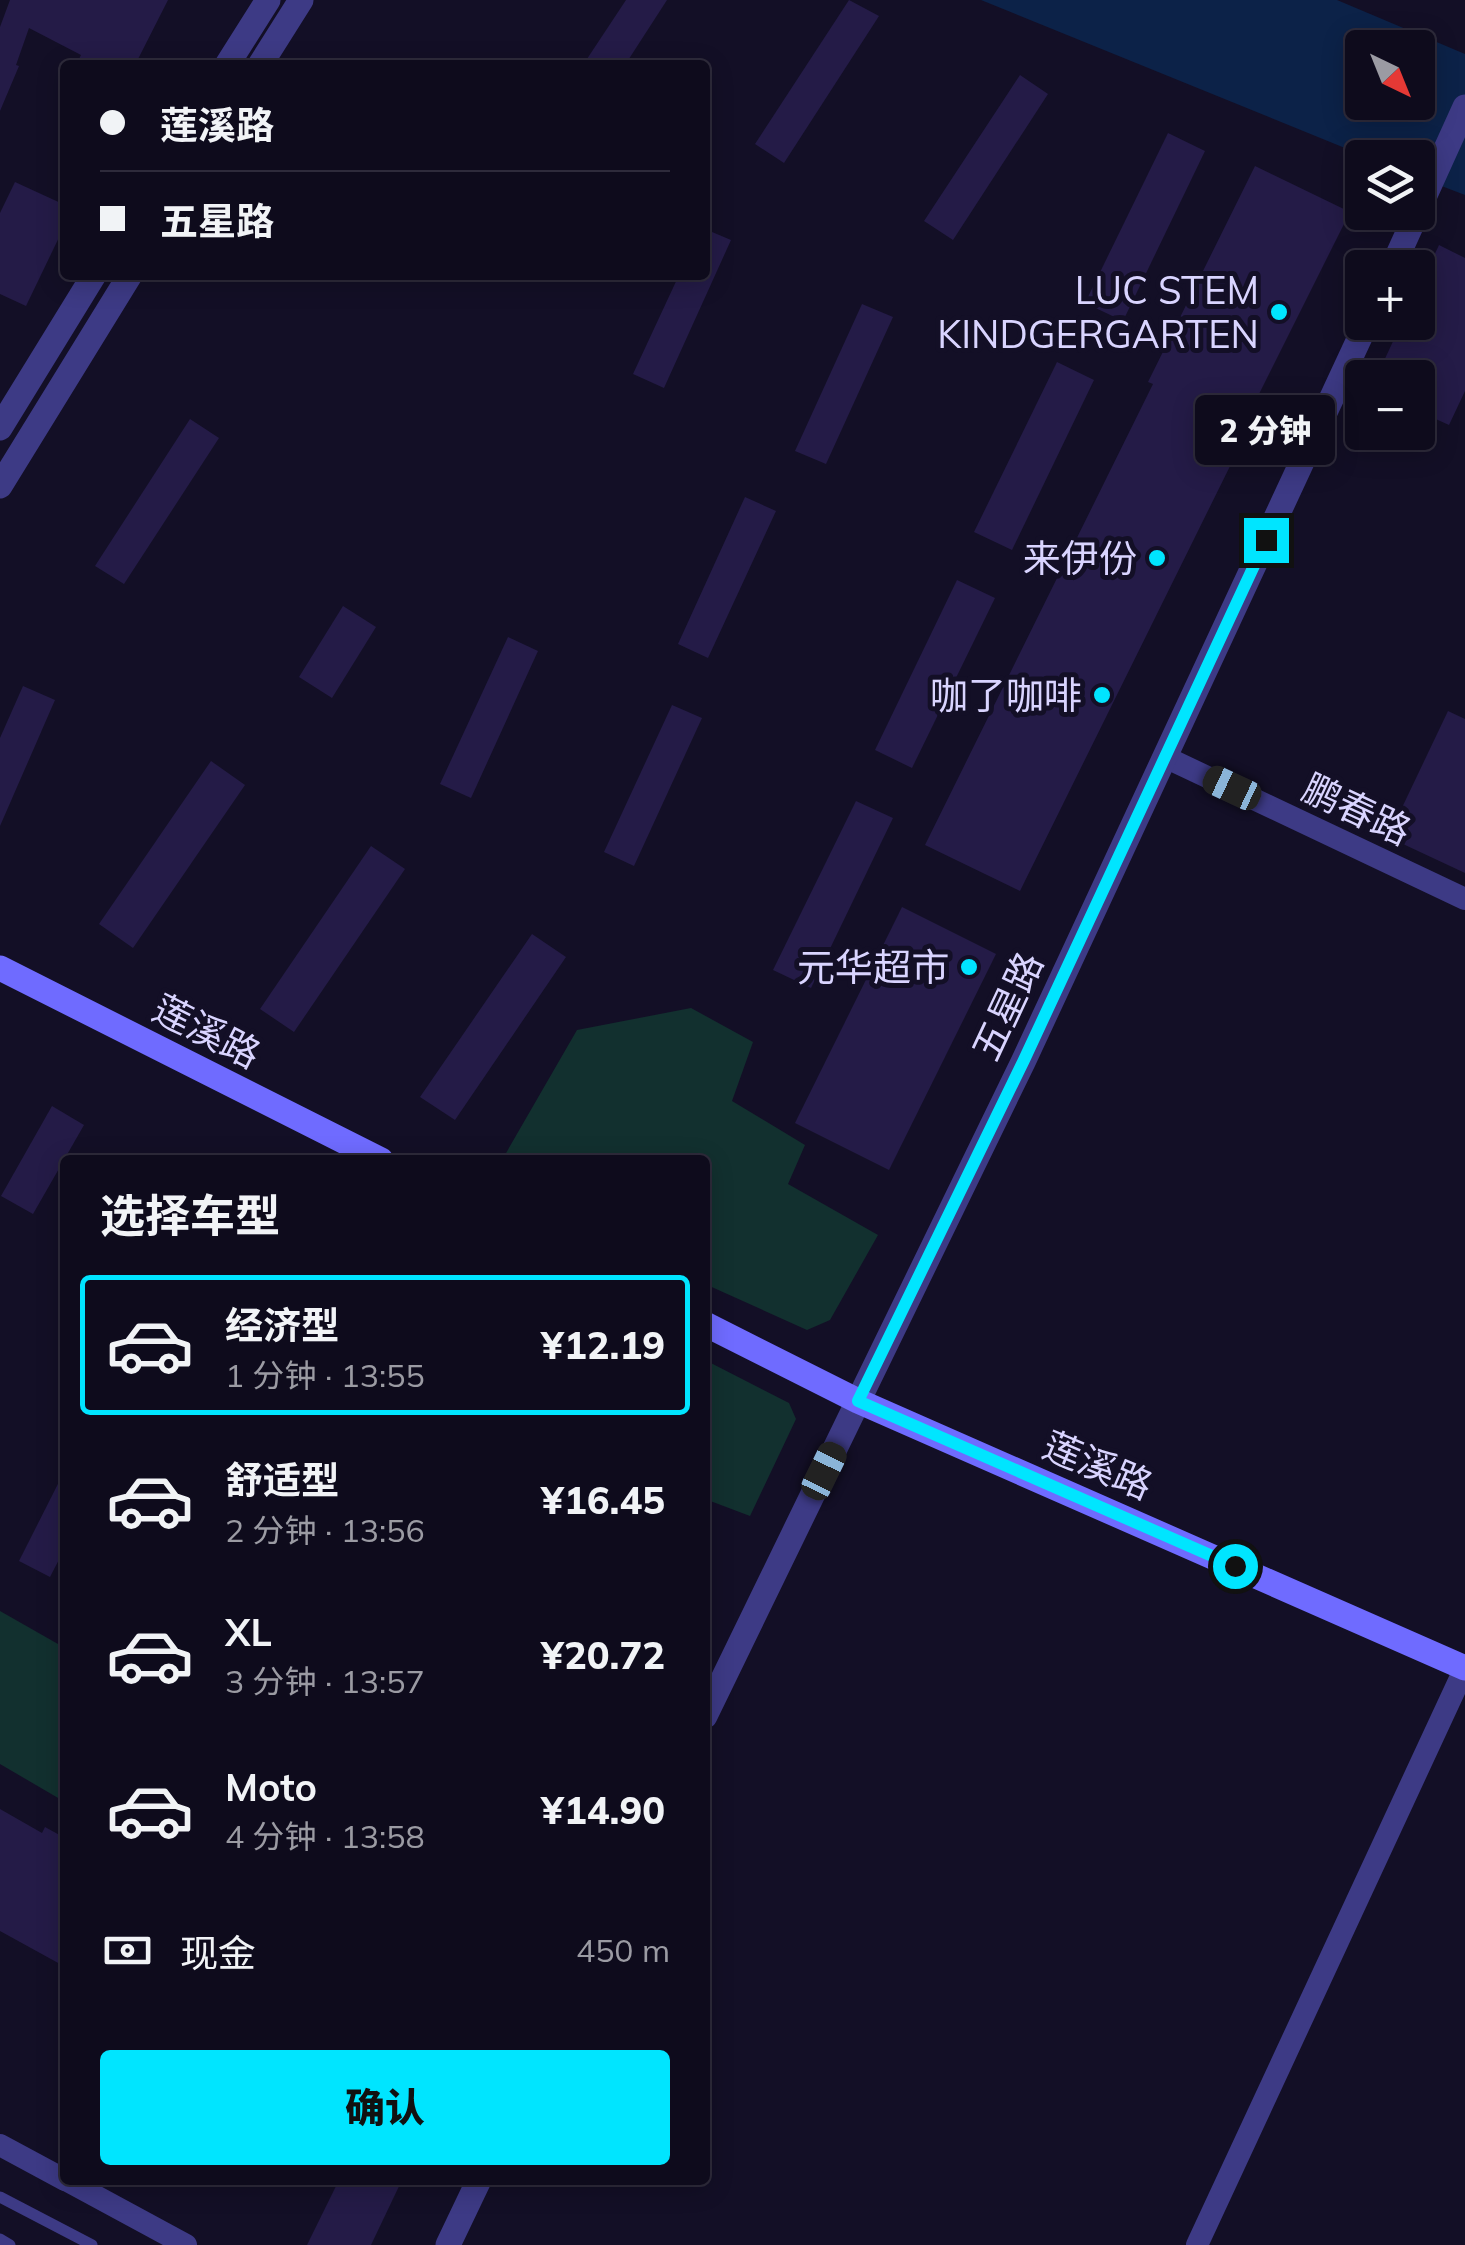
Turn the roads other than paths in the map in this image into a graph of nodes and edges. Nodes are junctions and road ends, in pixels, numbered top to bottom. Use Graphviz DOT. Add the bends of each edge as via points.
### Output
graph roads {
  1 [pos="268,0"];
  2 [pos="301,0"];
  3 [pos="230,60"];
  4 [pos="263,60"];
  5 [pos="1465,107"];
  6 [pos="1400,250"];
  7 [pos="91,280"];
  8 [pos="127,280"];
  9 [pos="1359,340"];
  10 [pos="0,428"];
  11 [pos="0,486"];
  12 [pos="1165,757"];
  13 [pos="1465,898"];
  14 [pos="0,968"];
  15 [pos="370,1155"];
  16 [pos="710,1327"];
  17 [pos="858,1401"];
  18 [pos="1465,1668"];
  19 [pos="710,1706"];
  20 [pos="0,2145"];
  21 [pos="60,2177"];
  22 [pos="74,2185"];
  23 [pos="477,2185"];
  24 [pos="0,2197"];
  25 [pos="0,2239"];
  26 [pos="10,2245"];
  27 [pos="92,2245"];
  28 [pos="186,2245"];
  29 [pos="448,2245"];
  30 [pos="1197,2245"];
  1 -- 3 [label="street"];
  2 -- 4 [label="street"];
  5 -- 6 [label="street"];
  7 -- 10 [label="street"];
  8 -- 11 [label="street"];
  9 -- 12 [label="street, 五星路"];
  12 -- 13 [label="street, 鹏春路"];
  12 -- 17 [label="street, 五星路"];
  14 -- 15 [label="main road, 莲溪路"];
  16 -- 17 [label="main road, 莲溪路"];
  17 -- 18 [label="main road, 莲溪路"];
  17 -- 19 [label="street, 五星路"];
  18 -- 30 [label="street"];
  20 -- 21 [label="street"];
  22 -- 28 [label="street"];
  23 -- 29 [label="street"];
  24 -- 27 [label="lane"];
  25 -- 26 [label="lane"];
}
